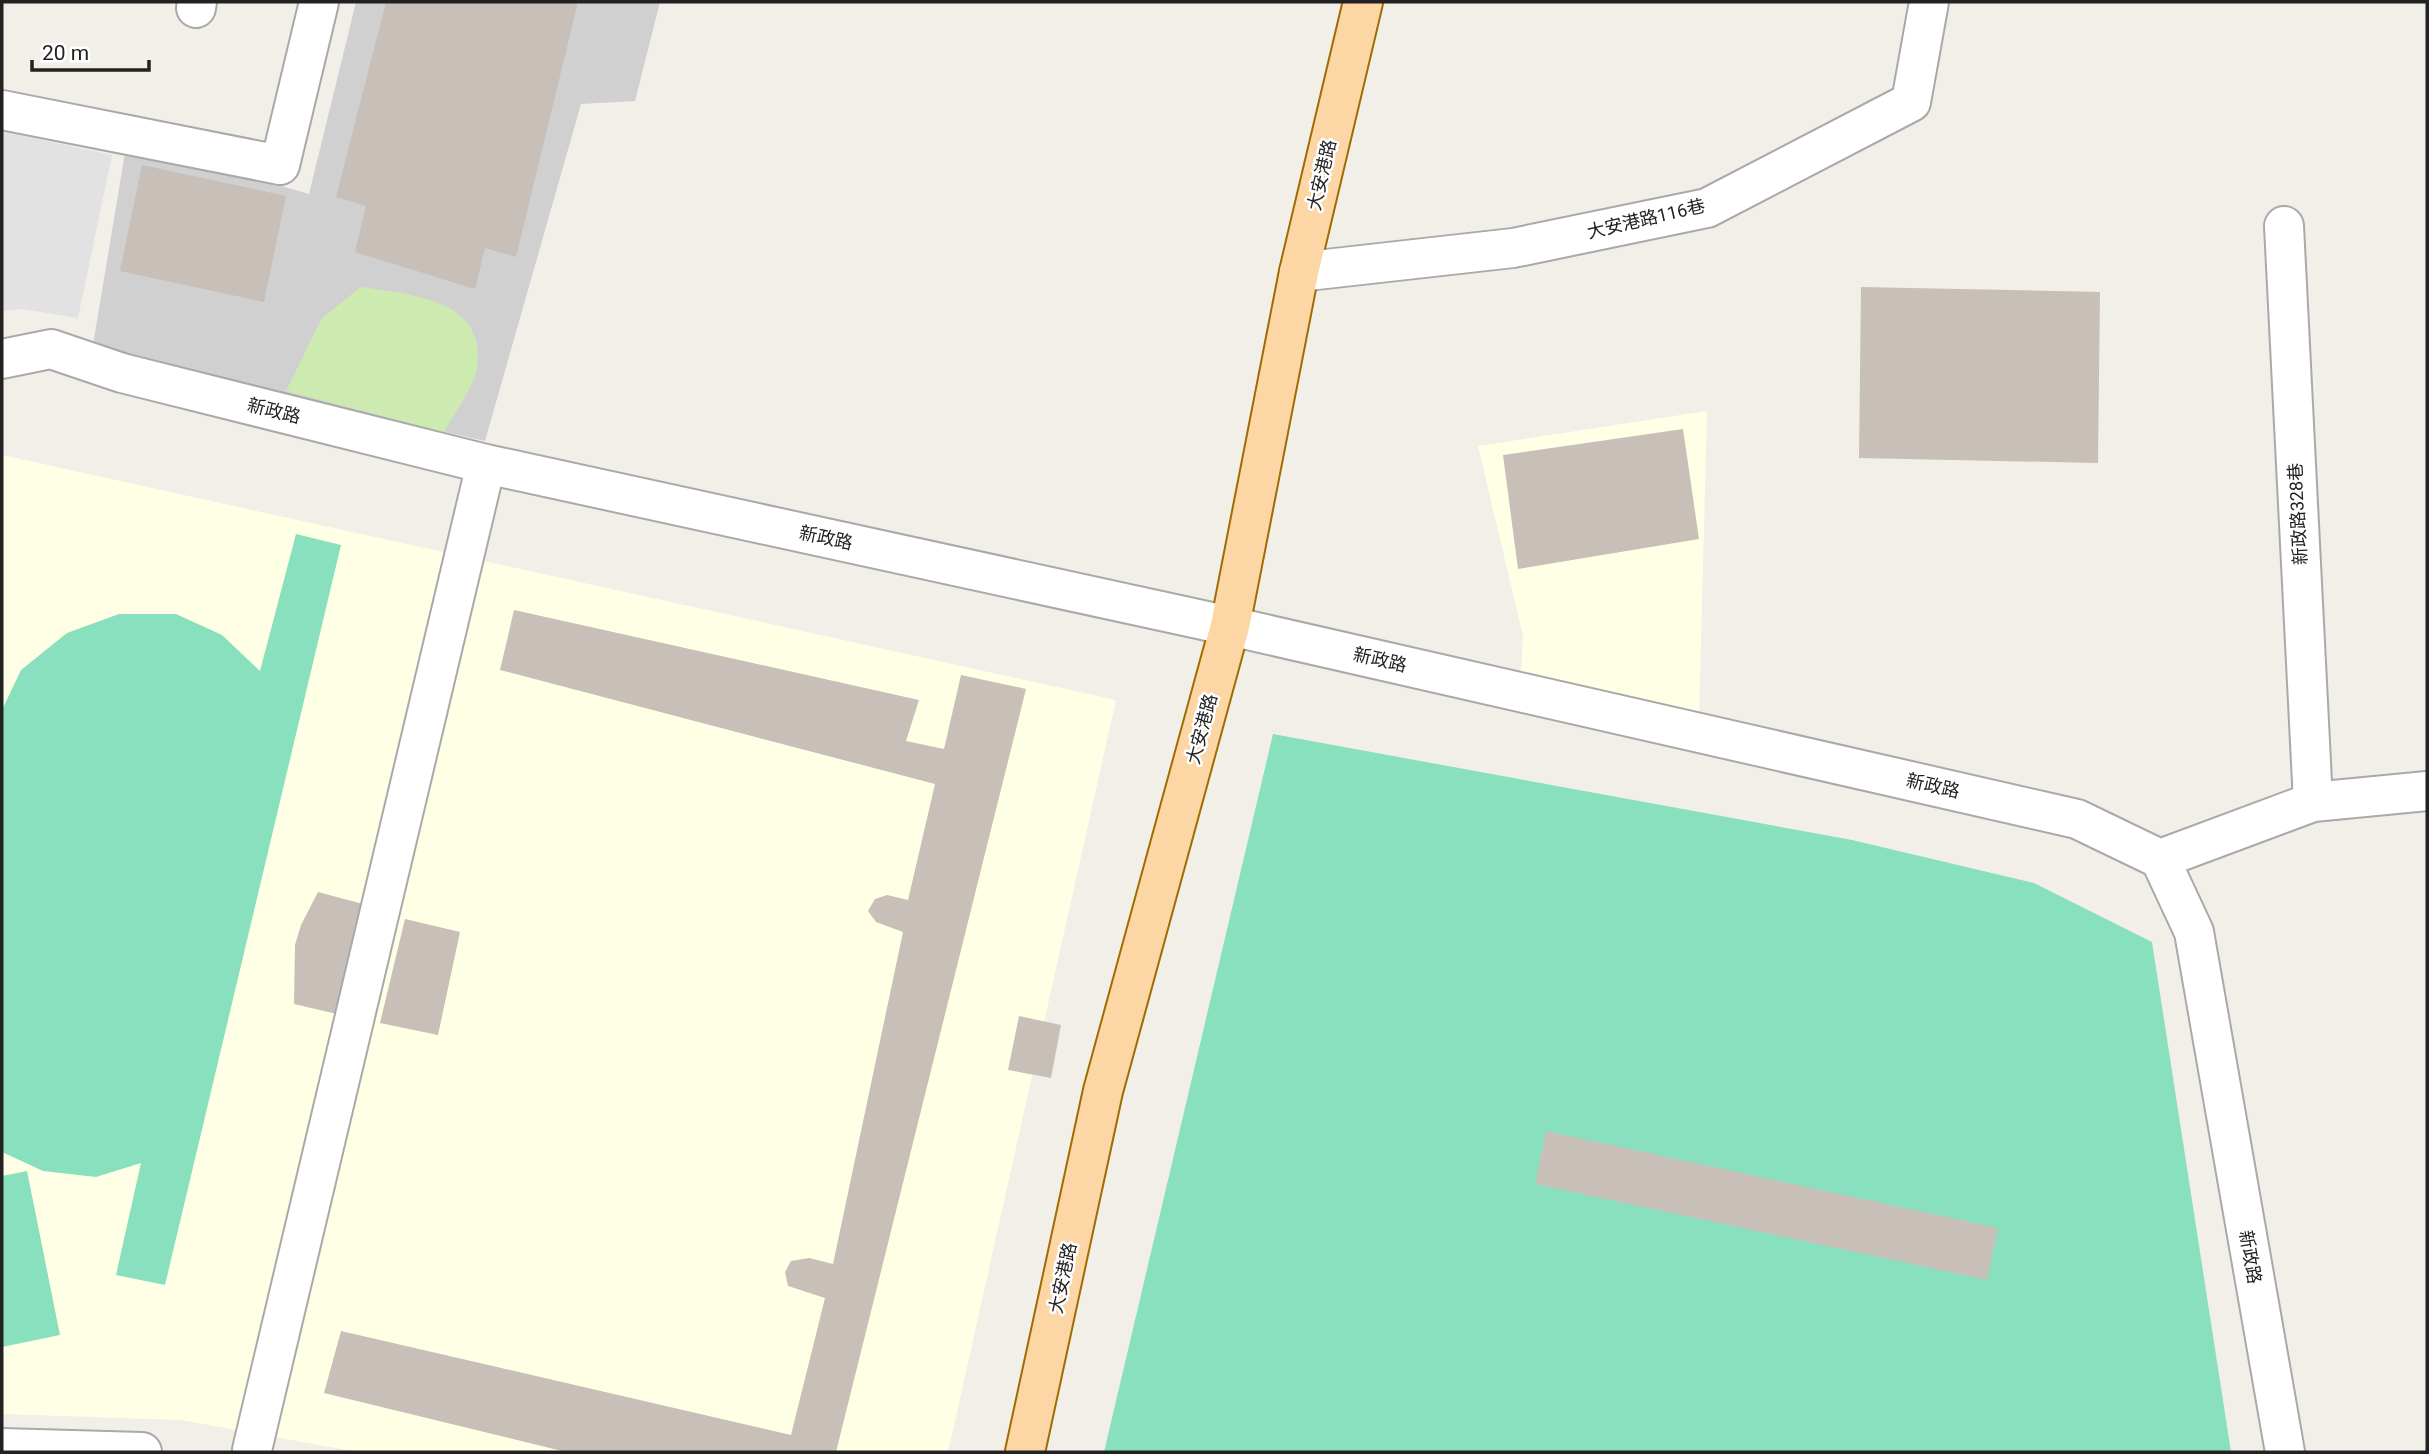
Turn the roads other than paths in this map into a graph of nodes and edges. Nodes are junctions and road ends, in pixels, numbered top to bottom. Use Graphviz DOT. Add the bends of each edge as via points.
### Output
graph roads {
  1 [pos="319,2"];
  2 [pos="1363,2"];
  3 [pos="1929,2"];
  4 [pos="2,110"];
  5 [pos="2284,226"];
  6 [pos="1298,272"];
  7 [pos="2,359"];
  8 [pos="486,464"];
  9 [pos="1230,626"];
  10 [pos="2427,791"];
  11 [pos="2313,802"];
  12 [pos="2160,859"];
  13 [pos="2,1448"];
  14 [pos="252,1450"];
  15 [pos="142,1452"];
  16 [pos="1025,1452"];
  17 [pos="2285,1452"];
  1 -- 4 [label="street" via="280,165"];
  2 -- 6 [label="main road, 大安港路"];
  3 -- 6 [label="street, 大安港路116巷" via="1911,102 1707,208 1513,248"];
  5 -- 11 [label="street, 新政路328巷"];
  6 -- 9 [label="main road, 大安港路"];
  7 -- 8 [label="street, 新政路" via="51,349 122,373"];
  8 -- 9 [label="street, 新政路"];
  8 -- 14 [label="street"];
  9 -- 12 [label="street, 新政路" via="2077,819"];
  9 -- 16 [label="main road, 大安港路" via="1103,1091"];
  10 -- 11 [label="street"];
  11 -- 12 [label="street"];
  12 -- 17 [label="street, 新政路" via="2194,932"];
  13 -- 15 [label="street"];
}
